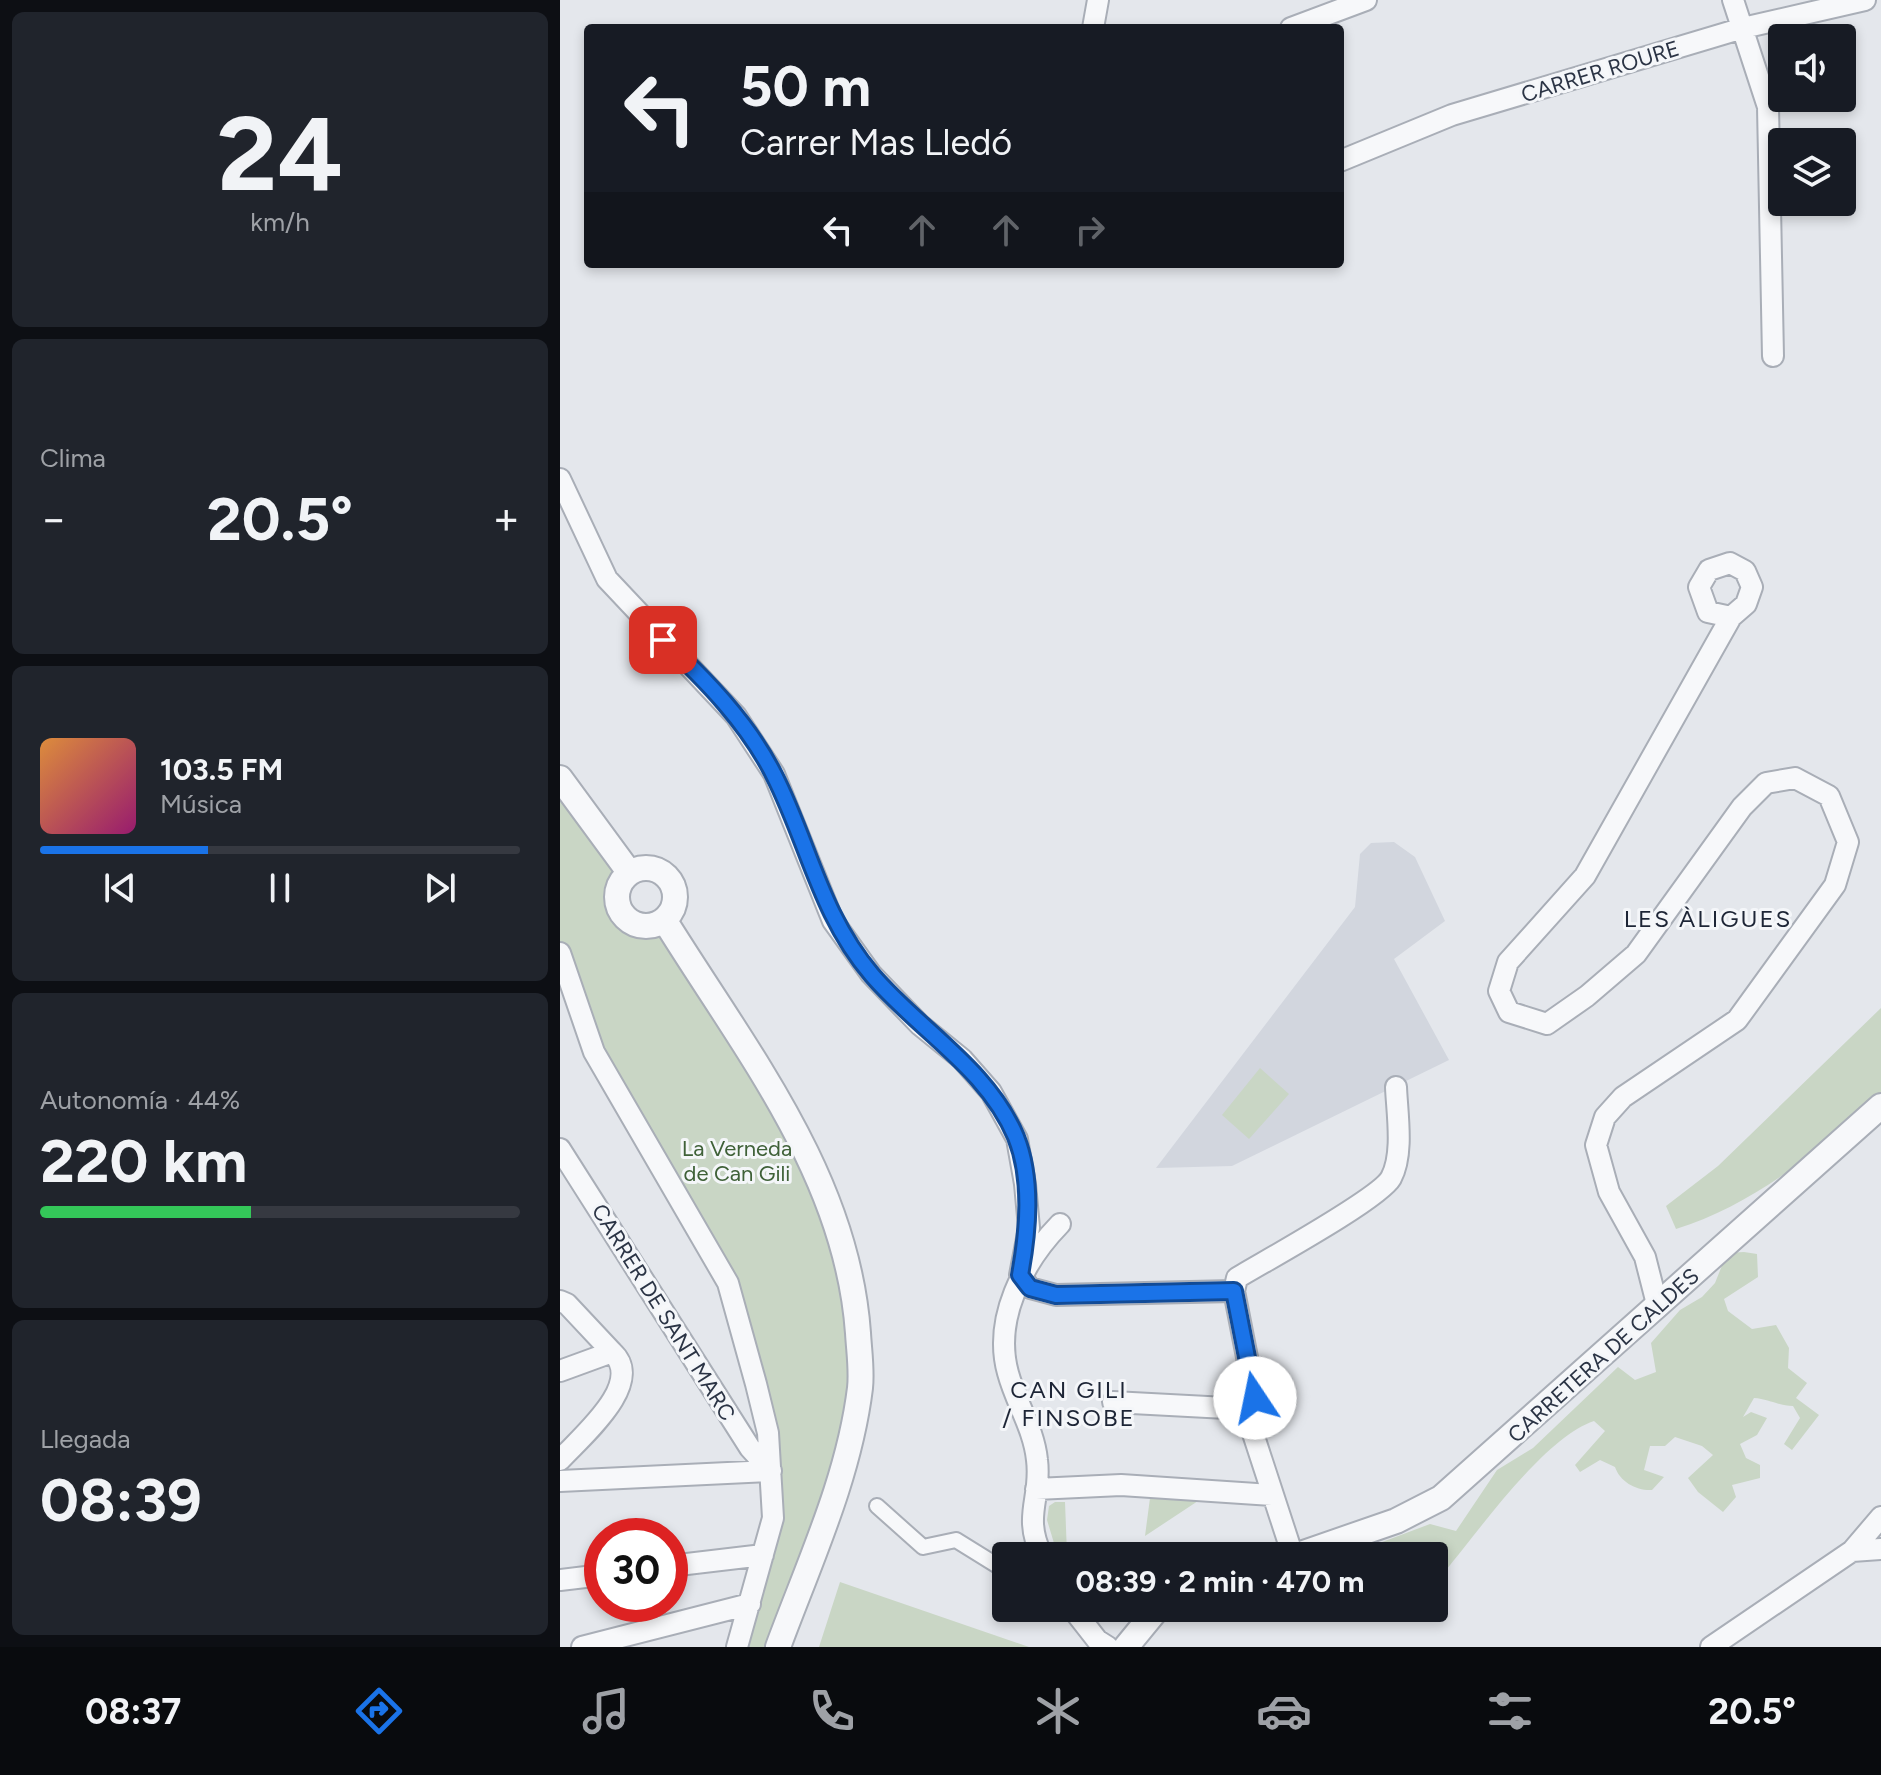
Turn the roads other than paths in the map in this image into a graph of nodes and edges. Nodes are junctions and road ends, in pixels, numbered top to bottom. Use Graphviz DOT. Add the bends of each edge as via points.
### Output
graph roads {
  1 [pos="1098,0"];
  2 [pos="1366,0"];
  3 [pos="1733,0"];
  4 [pos="1865,0"];
  5 [pos="1094,24"];
  6 [pos="1302,24"];
  7 [pos="1743,28"];
  8 [pos="1344,159"];
  9 [pos="1773,356"];
  10 [pos="560,479"];
  11 [pos="1731,617"];
  12 [pos="560,778"];
  13 [pos="629,872"];
  14 [pos="665,921"];
  15 [pos="560,953"];
  16 [pos="1396,1087"];
  17 [pos="1881,1106"];
  18 [pos="560,1149"];
  19 [pos="1029,1228"];
  20 [pos="1020,1275"];
  21 [pos="1236,1285"];
  22 [pos="1056,1295"];
  23 [pos="560,1301"];
  24 [pos="1657,1304"];
  25 [pos="1005,1330"];
  26 [pos="612,1352"];
  27 [pos="560,1371"];
  28 [pos="1113,1402"];
  29 [pos="1245,1409"];
  30 [pos="560,1460"];
  31 [pos="771,1471"];
  32 [pos="560,1481"];
  33 [pos="1036,1489"];
  34 [pos="1272,1495"];
  35 [pos="877,1506"];
  36 [pos="1881,1517"];
  37 [pos="1035,1542"];
  38 [pos="1289,1542"];
  39 [pos="1335,1542"];
  40 [pos="1881,1549"];
  41 [pos="1852,1551"];
  42 [pos="763,1555"];
  43 [pos="992,1562"];
  44 [pos="688,1564"];
  45 [pos="584,1577"];
  46 [pos="560,1580"];
  47 [pos="750,1604"];
  48 [pos="1083,1622"];
  49 [pos="1147,1622"];
  50 [pos="582,1647"];
  51 [pos="737,1647"];
  52 [pos="778,1647"];
  53 [pos="1108,1647"];
  54 [pos="1126,1647"];
  55 [pos="1711,1647"];
  1 -- 5 [label="street"];
  2 -- 6 [label="street"];
  3 -- 7 [label="street"];
  4 -- 7 [label="street, CARRER ROURE"];
  7 -- 8 [label="street, CARRER ROURE" via="1452,115"];
  7 -- 9 [label="street" via="1768,107"];
  10 -- 19 [label="street" via="607,579 736,716 774,774 833,921 871,974 991,1092 1017,1139"];
  11 -- 24 [label="street" via="1585,876 1508,962 1499,991 1509,1012 1547,1024 1636,954 1742,807 1766,783 1795,778 1829,796 1848,842 1835,885 1737,1020 1623,1097 1605,1117 1596,1145 1609,1192 1645,1257"];
  12 -- 13 [label="street"];
  13 -- 14 [label="street" via="649,867 669,878 675,900"];
  13 -- 14 [label="street" via="616,894 627,920 649,927"];
  14 -- 52 [label="street" via="797,1129 845,1257 856,1312 861,1384 848,1456"];
  15 -- 31 [label="street" via="594,1052 728,1283 768,1433"];
  16 -- 21 [label="street" via="1397,1157 1391,1179"];
  17 -- 24 [label="street, CARRETERA DE CALDES"];
  18 -- 31 [label="street, CARRER DE SANT MARC" via="750,1448"];
  19 -- 20 [label="street"];
  19 -- 20 [label="street" via="1060,1224"];
  20 -- 22 [label="street" via="1030,1288"];
  20 -- 25 [label="street"];
  21 -- 22 [label="street"];
  21 -- 29 [label="street" via="1255,1398"];
  22 -- 25 [label="street" via="1024,1306"];
  23 -- 26 [label="street"];
  24 -- 39 [label="street, CARRETERA DE CALDES" via="1441,1498 1396,1521"];
  25 -- 33 [label="street" via="1008,1373 1037,1459"];
  26 -- 27 [label="street"];
  26 -- 30 [label="street" via="622,1361 620,1389"];
  28 -- 29 [label="street"];
  29 -- 34 [label="street"];
  31 -- 32 [label="street"];
  31 -- 42 [label="street" via="773,1518"];
  33 -- 34 [label="street" via="1121,1485"];
  33 -- 37 [label="street" via="1030,1516"];
  34 -- 38 [label="street"];
  35 -- 43 [label="street" via="923,1547 956,1540"];
  36 -- 41 [label="street"];
  40 -- 41 [label="street"];
  41 -- 55 [label="street"];
  42 -- 44 [label="street"];
  42 -- 47 [label="street"];
  45 -- 46 [label="street"];
  47 -- 50 [label="street"];
  47 -- 51 [label="street"];
  48 -- 53 [label="street"];
  49 -- 54 [label="street"];
}
